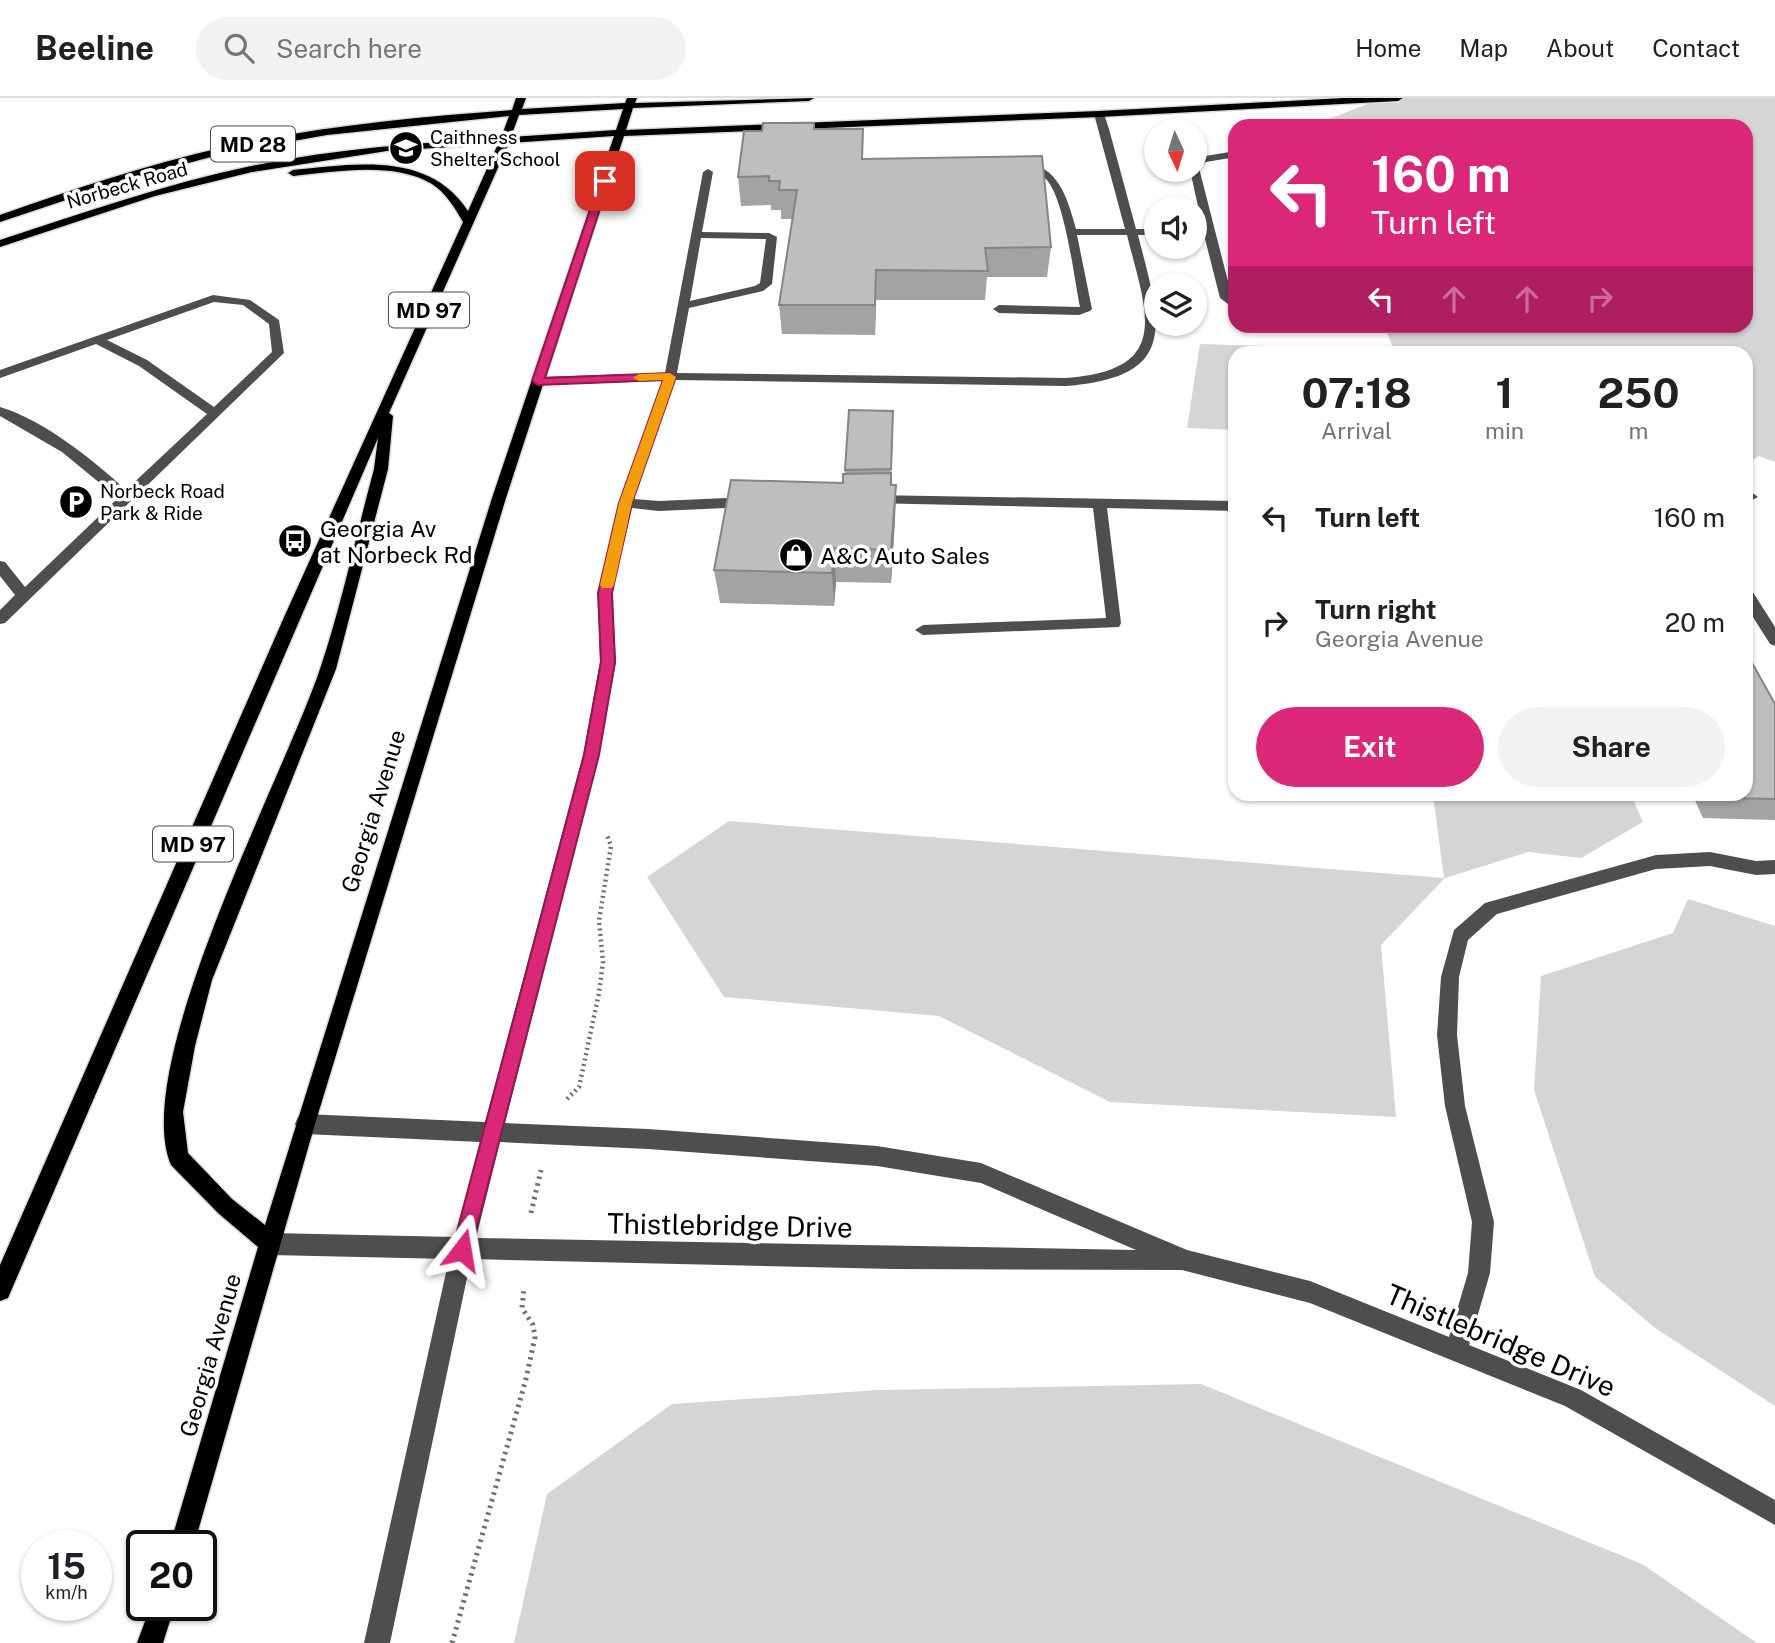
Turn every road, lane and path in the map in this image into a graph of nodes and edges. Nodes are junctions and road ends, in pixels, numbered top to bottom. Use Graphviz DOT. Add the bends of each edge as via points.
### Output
graph roads {
  1 [pos="521,98"];
  2 [pos="809,98"];
  3 [pos="1398,98"];
  4 [pos="631,102"];
  5 [pos="514,112"];
  6 [pos="1099,114"];
  7 [pos="621,133"];
  8 [pos="505,140"];
  9 [pos="1228,156"];
  10 [pos="1208,158"];
  11 [pos="1003,166"];
  12 [pos="708,172"];
  13 [pos="210,180"];
  14 [pos="1198,182"];
  15 [pos="0,219"];
  16 [pos="468,221"];
  17 [pos="1071,232"];
  18 [pos="1209,232"];
  19 [pos="1132,233"];
  20 [pos="1144,233"];
  21 [pos="697,235"];
  22 [pos="0,244"];
  23 [pos="1228,300"];
  24 [pos="684,306"];
  25 [pos="999,309"];
  26 [pos="95,339"];
  27 [pos="0,373"];
  28 [pos="670,377"];
  29 [pos="538,381"];
  30 [pos="389,399"];
  31 [pos="0,411"];
  32 [pos="215,414"];
  33 [pos="126,498"];
  34 [pos="860,500"];
  35 [pos="769,501"];
  36 [pos="626,503"];
  37 [pos="1099,503"];
  38 [pos="1228,506"];
  39 [pos="0,566"];
  40 [pos="24,596"];
  41 [pos="1753,604"];
  42 [pos="0,619"];
  43 [pos="923,630"];
  44 [pos="1775,640"];
  45 [pos="1775,867"];
  46 [pos="305,1124"];
  47 [pos="491,1132"];
  48 [pos="271,1244"];
  49 [pos="462,1250"];
  50 [pos="1187,1261"];
  51 [pos="0,1290"];
  52 [pos="1456,1350"];
  53 [pos="1775,1513"];
  54 [pos="186,1530"];
  55 [pos="158,1621"];
  56 [pos="150,1643"];
  57 [pos="377,1643"];
  1 -- 5 [label="main road, MD 97"];
  2 -- 4 [label="main road, Norbeck Road / MD 28"];
  3 -- 6 [label="main road, Norbeck Road / MD 28"];
  4 -- 5 [label="main road, Norbeck Road / MD 28"];
  4 -- 7 [label="main road, Georgia Avenue"];
  5 -- 8 [label="main road, MD 97"];
  5 -- 15 [label="main road, Norbeck Road / MD 28" via="428,118 257,143 118,178"];
  6 -- 7 [label="main road, Norbeck Road / MD 28"];
  6 -- 19 [label="street"];
  7 -- 8 [label="main road, Norbeck Road / MD 28"];
  7 -- 29 [label="main road, Georgia Avenue"];
  8 -- 13 [label="main road, Norbeck Road / MD 28" via="375,150"];
  8 -- 16 [label="main road, MD 97"];
  9 -- 10 [label="street"];
  11 -- 17 [label="street" via="1029,166 1054,178"];
  12 -- 21 [label="street"];
  13 -- 16 [label="main road" via="351,168 406,171 449,192"];
  13 -- 22 [label="main road, Norbeck Road / MD 28"];
  14 -- 18 [label="street"];
  16 -- 30 [label="main road, MD 97"];
  17 -- 19 [label="street"];
  17 -- 25 [label="street" via="1086,309"];
  18 -- 23 [label="street"];
  19 -- 20 [label="street"];
  19 -- 28 [label="street" via="1151,329 1142,356 1107,375 1066,382"];
  21 -- 24 [label="street"];
  21 -- 24 [label="street" via="769,236 773,239 766,284"];
  24 -- 28 [label="street"];
  26 -- 27 [label="street"];
  26 -- 32 [label="street" via="144,363"];
  26 -- 32 [label="street" via="213,298 246,302 275,323 278,353"];
  28 -- 29 [label="street"];
  28 -- 36 [label="street"];
  29 -- 46 [label="main road, Georgia Avenue"];
  30 -- 48 [label="main road" via="381,469 328,668 203,980 173,1112 178,1158"];
  30 -- 51 [label="main road, MD 97"];
  31 -- 33 [label="street" via="23,421 103,475"];
  32 -- 33 [label="street"];
  33 -- 40 [label="street"];
  34 -- 37 [label="street"];
  35 -- 36 [label="street"];
  36 -- 47 [label="street" via="605,593 608,662 591,755"];
  37 -- 38 [label="street"];
  37 -- 43 [label="street" via="1114,623"];
  39 -- 40 [label="street"];
  40 -- 42 [label="street"];
  41 -- 44 [label="street"];
  45 -- 52 [label="street" via="1710,859 1656,862 1491,908 1460,936 1450,977 1447,1035 1455,1106 1483,1222 1479,1273"];
  46 -- 47 [label="street, Thistlebridge Drive"];
  46 -- 48 [label="main road, Georgia Avenue"];
  47 -- 49 [label="street"];
  47 -- 50 [label="street, Thistlebridge Drive" via="877,1156 981,1172"];
  48 -- 49 [label="street, Thistlebridge Drive"];
  48 -- 54 [label="main road, Georgia Avenue"];
  49 -- 50 [label="street, Thistlebridge Drive"];
  49 -- 57 [label="street"];
  50 -- 52 [label="street, Thistlebridge Drive" via="1310,1292"];
  52 -- 53 [label="street, Thistlebridge Drive" via="1573,1398"];
  55 -- 56 [label="main road"];
}
